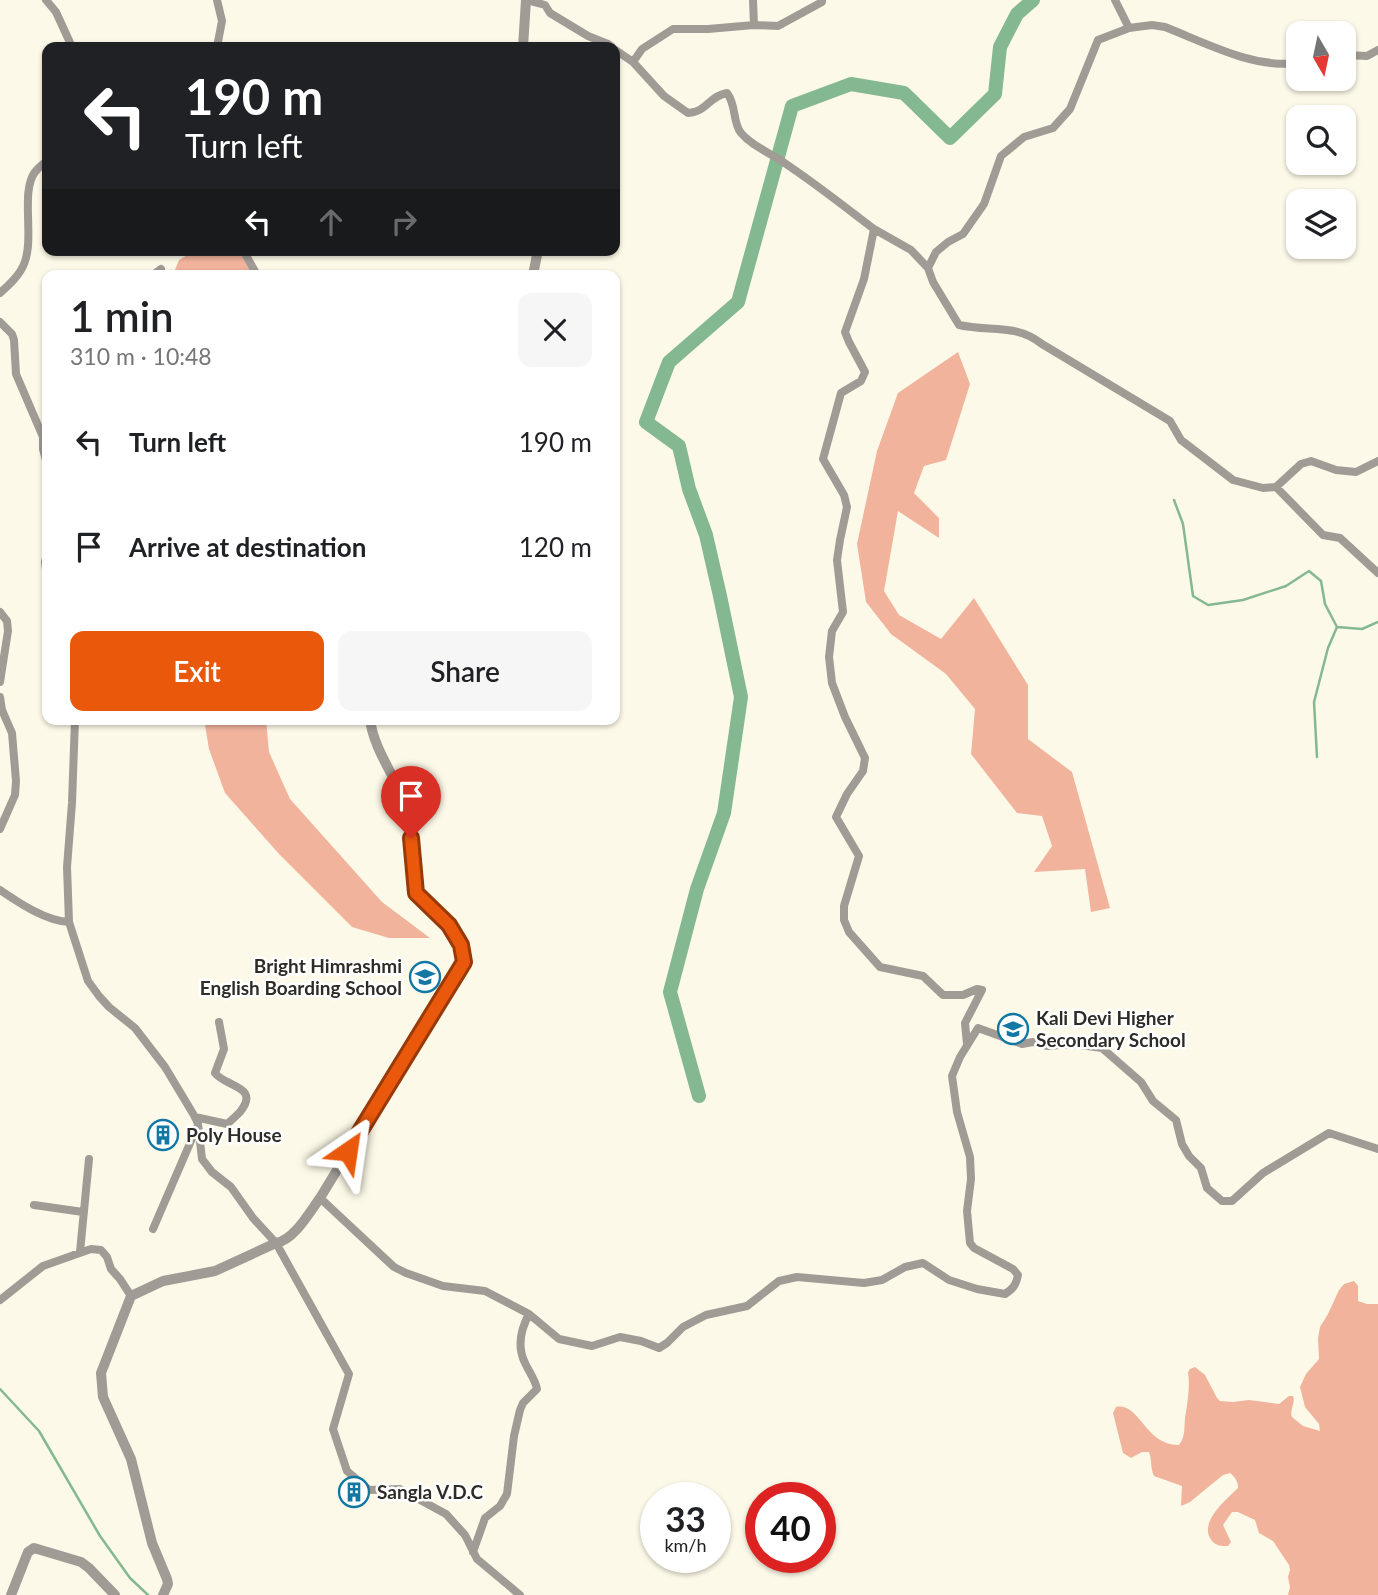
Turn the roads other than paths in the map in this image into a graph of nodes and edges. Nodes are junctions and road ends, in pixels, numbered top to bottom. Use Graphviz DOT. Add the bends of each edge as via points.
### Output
graph roads {
  1 [pos="46,0"];
  2 [pos="217,0"];
  3 [pos="526,0"];
  4 [pos="753,0"];
  5 [pos="822,0"];
  6 [pos="1115,0"];
  7 [pos="754,25"];
  8 [pos="1129,28"];
  9 [pos="70,42"];
  10 [pos="218,42"];
  11 [pos="523,42"];
  12 [pos="603,42"];
  13 [pos="1378,50"];
  14 [pos="620,53"];
  15 [pos="1356,56"];
  16 [pos="633,62"];
  17 [pos="1286,65"];
  18 [pos="42,165"];
  19 [pos="874,229"];
  20 [pos="928,268"];
  21 [pos="0,293"];
  22 [pos="0,322"];
  23 [pos="42,435"];
  24 [pos="1378,461"];
  25 [pos="1276,487"];
  26 [pos="1378,573"];
  27 [pos="0,612"];
  28 [pos="0,682"];
  29 [pos="0,697"];
  30 [pos="75,725"];
  31 [pos="371,725"];
  32 [pos="0,829"];
  33 [pos="0,890"];
  34 [pos="69,922"];
  35 [pos="219,1022"];
  36 [pos="967,1046"];
  37 [pos="196,1120"];
  38 [pos="1378,1149"];
  39 [pos="89,1158"];
  40 [pos="320,1198"];
  41 [pos="34,1205"];
  42 [pos="83,1212"];
  43 [pos="153,1229"];
  44 [pos="276,1243"];
  45 [pos="80,1252"];
  46 [pos="131,1296"];
  47 [pos="0,1300"];
  48 [pos="529,1314"];
  49 [pos="474,1552"];
  50 [pos="11,1595"];
  51 [pos="115,1595"];
  52 [pos="163,1595"];
  53 [pos="520,1595"];
  1 -- 9 [label="street"];
  2 -- 10 [label="street" via="222,21"];
  3 -- 11 [label="street"];
  3 -- 12 [label="street" via="545,5 550,13"];
  4 -- 7 [label="street"];
  5 -- 7 [label="street" via="778,26"];
  6 -- 8 [label="street"];
  7 -- 16 [label="street" via="673,29 638,52"];
  8 -- 17 [label="street" via="1166,27 1249,60"];
  8 -- 20 [label="street" via="1098,40 1070,109 1053,128 1024,137 1001,156 984,204 963,234 936,252"];
  13 -- 15 [label="street"];
  14 -- 16 [label="street"];
  16 -- 19 [label="street" via="664,96 688,113 704,110 727,93 736,125 756,147"];
  18 -- 21 [label="street" via="34,172 28,197 24,265"];
  19 -- 20 [label="street" via="911,250"];
  19 -- 36 [label="street" via="864,279 845,332 865,372 861,381 841,393 823,459 847,506 837,560 843,612 832,631 832,683 865,758 863,771 836,817 859,856 844,920 880,967 923,976 943,995 982,990 965,1023"];
  20 -- 25 [label="street" via="959,325 1014,329 1031,335 1170,421 1181,440 1233,480"];
  22 -- 23 [label="street" via="12,334 16,373"];
  24 -- 25 [label="street" via="1356,472 1311,461 1301,464"];
  25 -- 26 [label="street" via="1323,535 1340,538"];
  27 -- 28 [label="street" via="8,631"];
  29 -- 32 [label="street" via="12,733 16,780 15,795"];
  30 -- 34 [label="street" via="67,867"];
  31 -- 40 [label="street" via="411,823 416,893 449,925 461,945 464,962"];
  33 -- 34 [label="street" via="52,920"];
  34 -- 37 [label="street" via="88,981 109,1007 135,1028"];
  35 -- 37 [label="street" via="224,1049 215,1073 247,1099 227,1124"];
  36 -- 38 [label="street" via="978,1028 1022,1044 1102,1048 1176,1120 1182,1144 1201,1168 1207,1188 1222,1201 1232,1201 1263,1173 1329,1133"];
  36 -- 48 [label="street" via="952,1076 970,1157 970,1242 1013,1269 1017,1283 1005,1294 949,1280 923,1263 864,1283 797,1277 779,1281 747,1306 706,1315 683,1327 659,1349 620,1337 592,1346 559,1339"];
  37 -- 43 [label="street"];
  37 -- 44 [label="street" via="201,1159 231,1187"];
  39 -- 42 [label="street"];
  40 -- 44 [label="street" via="288,1238"];
  40 -- 48 [label="street" via="394,1267 443,1286 485,1291"];
  41 -- 42 [label="street"];
  42 -- 45 [label="street"];
  44 -- 46 [label="street" via="215,1271 163,1281"];
  44 -- 49 [label="street" via="349,1374 333,1429 347,1471 369,1490 400,1489 446,1514"];
  45 -- 46 [label="street" via="101,1250"];
  45 -- 47 [label="street" via="43,1266"];
  46 -- 52 [label="street" via="101,1373 101,1384 131,1459 152,1543 167,1579"];
  48 -- 49 [label="street" via="520,1340 537,1389 520,1410 508,1494 485,1518"];
  49 -- 53 [label="street"];
  50 -- 51 [label="street" via="28,1552 34,1548 81,1562"];
}
